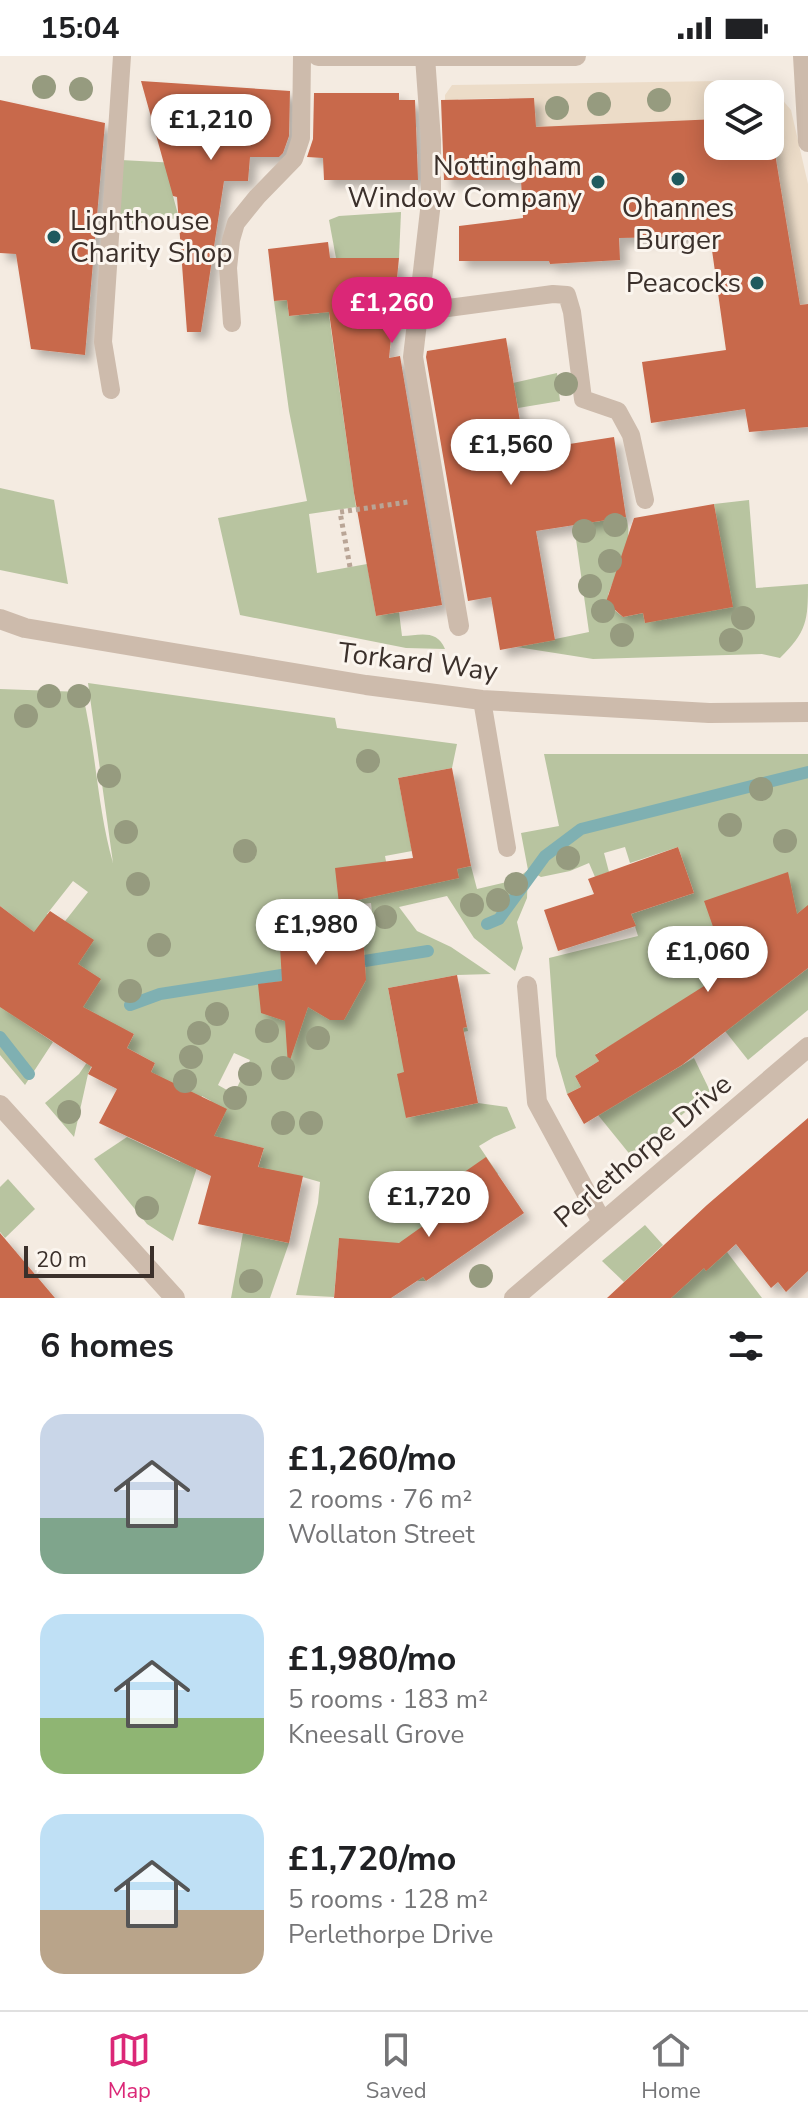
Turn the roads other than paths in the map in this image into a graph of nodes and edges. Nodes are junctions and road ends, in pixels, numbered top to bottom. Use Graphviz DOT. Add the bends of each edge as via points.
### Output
graph roads {
  1 [pos="122,56"];
  2 [pos="302,56"];
  3 [pos="318,56"];
  4 [pos="576,56"];
  5 [pos="803,56"];
  6 [pos="343,57"];
  7 [pos="425,57"];
  8 [pos="808,142"];
  9 [pos="418,312"];
  10 [pos="232,323"];
  11 [pos="111,390"];
  12 [pos="645,500"];
  13 [pos="0,619"];
  14 [pos="459,626"];
  15 [pos="25,628"];
  16 [pos="0,630"];
  17 [pos="482,700"];
  18 [pos="808,712"];
  19 [pos="507,848"];
  20 [pos="527,986"];
  21 [pos="808,1047"];
  22 [pos="0,1105"];
  23 [pos="602,1222"];
  24 [pos="175,1298"];
  25 [pos="514,1298"];
  1 -- 11 [label="lane" via="103,342"];
  2 -- 10 [label="lane" via="301,138 294,159 236,223 231,240"];
  3 -- 6 [label="street"];
  4 -- 7 [label="street"];
  5 -- 8 [label="street"];
  6 -- 7 [label="street"];
  7 -- 9 [label="street" via="431,202"];
  9 -- 12 [label="lane" via="567,295 583,399 618,411 631,435"];
  9 -- 14 [label="street" via="413,357"];
  13 -- 15 [label="street"];
  15 -- 16 [label="street"];
  15 -- 17 [label="street, Torkard Way"];
  17 -- 18 [label="street, Torkard Way" via="709,713"];
  17 -- 19 [label="lane"];
  20 -- 23 [label="street" via="537,1102"];
  21 -- 23 [label="street, Perlethorpe Drive"];
  22 -- 24 [label="street"];
  23 -- 25 [label="street, Perlethorpe Drive"];
}
